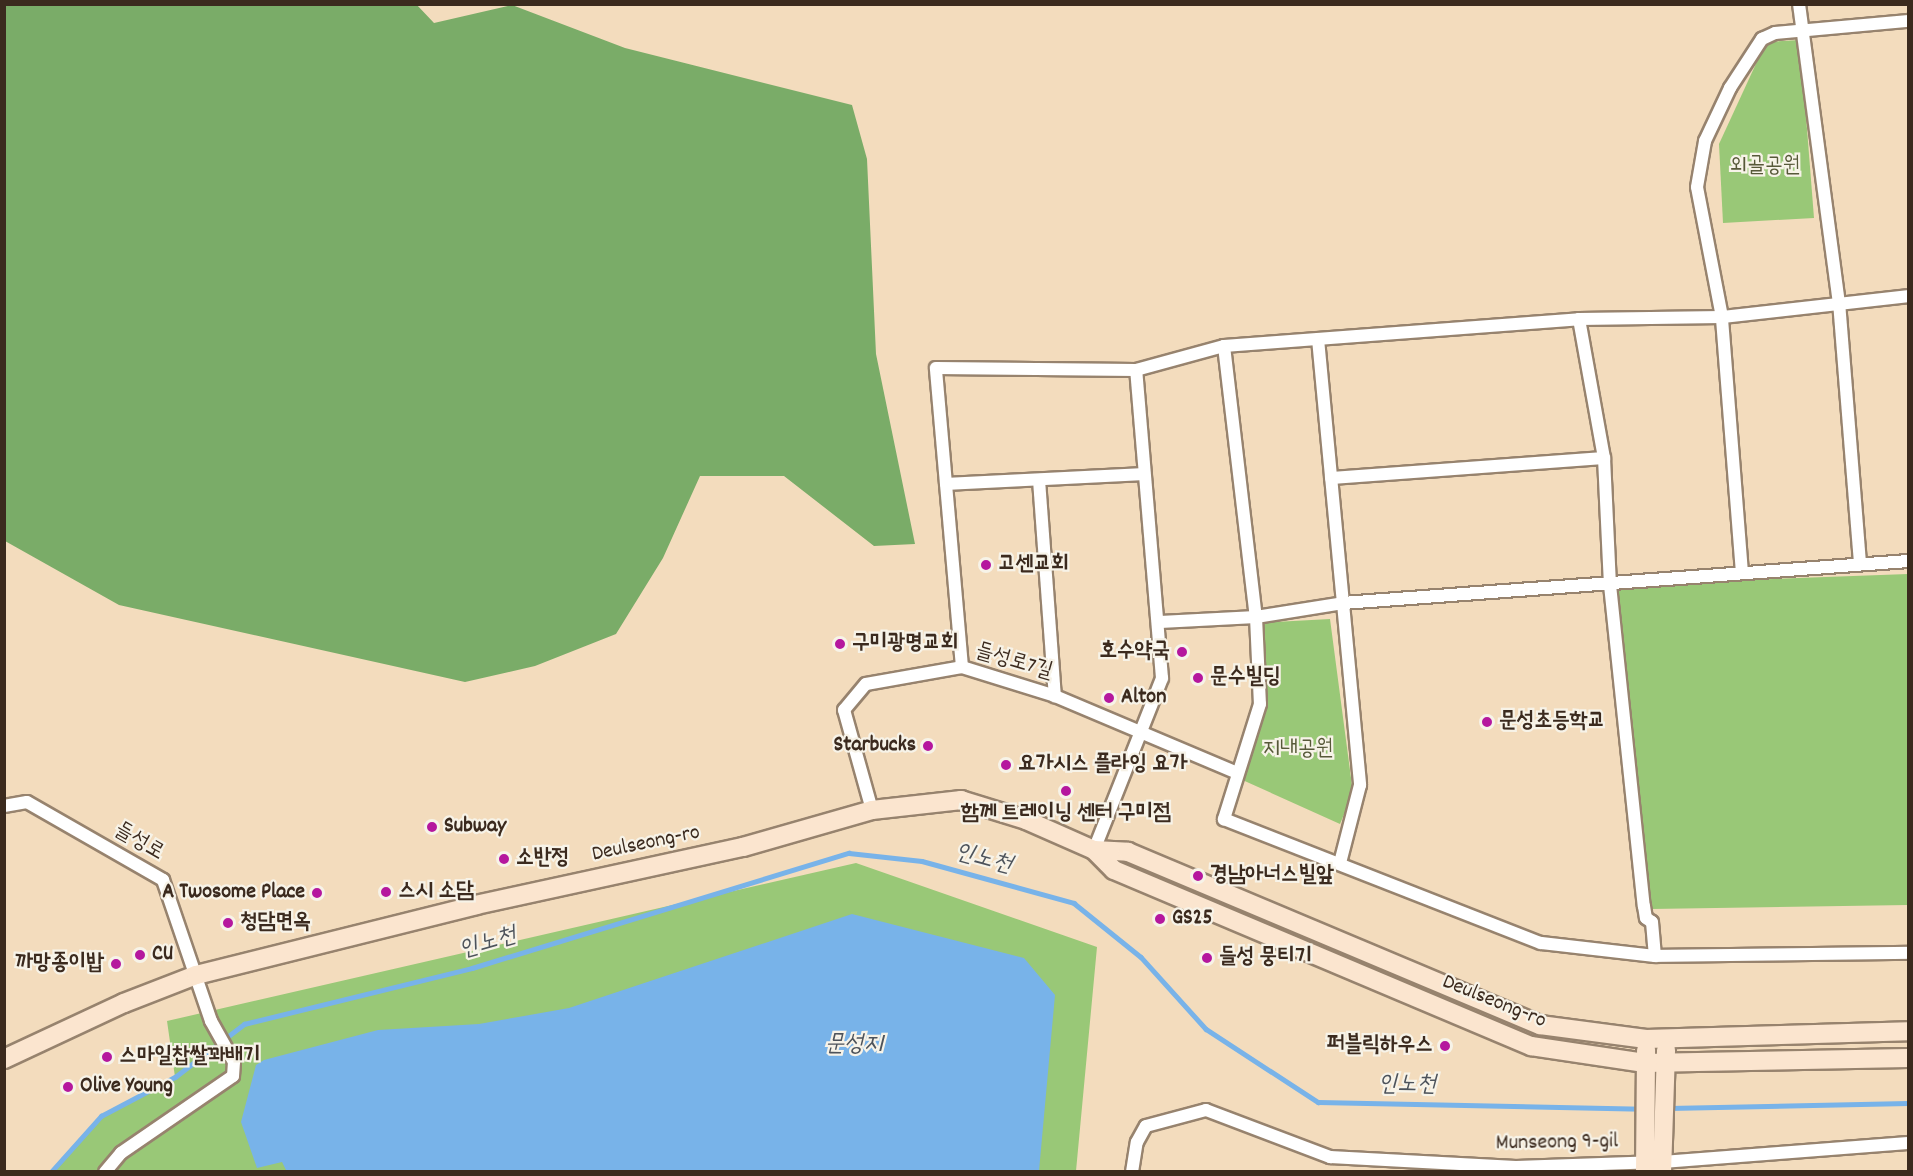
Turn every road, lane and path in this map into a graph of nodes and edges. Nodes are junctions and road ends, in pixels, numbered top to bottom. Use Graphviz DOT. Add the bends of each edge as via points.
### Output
graph roads {
  1 [pos="1798,4"];
  2 [pos="1908,21"];
  3 [pos="1801,30"];
  4 [pos="1908,296"];
  5 [pos="1839,302"];
  6 [pos="1722,317"];
  7 [pos="1579,319"];
  8 [pos="1318,339"];
  9 [pos="1224,346"];
  10 [pos="1136,370"];
  11 [pos="1604,458"];
  12 [pos="1144,474"];
  13 [pos="1331,478"];
  14 [pos="1039,480"];
  15 [pos="946,484"];
  16 [pos="1908,561"];
  17 [pos="1860,564"];
  18 [pos="1742,573"];
  19 [pos="1610,585"];
  20 [pos="1343,603"];
  21 [pos="1256,617"];
  22 [pos="1160,622"];
  23 [pos="962,668"];
  24 [pos="1055,696"];
  25 [pos="1138,733"];
  26 [pos="1237,773"];
  27 [pos="4,806"];
  28 [pos="872,810"];
  29 [pos="1094,850"];
  30 [pos="1340,863"];
  31 [pos="1908,952"];
  32 [pos="1655,956"];
  33 [pos="196,975"];
  34 [pos="1908,1031"];
  35 [pos="1666,1038"];
  36 [pos="1646,1039"];
  37 [pos="1908,1058"];
  38 [pos="4,1059"];
  39 [pos="1655,1071"];
  40 [pos="1908,1143"];
  41 [pos="1653,1167"];
  42 [pos="105,1172"];
  43 [pos="1131,1172"];
  1 -- 3 [label="street"];
  2 -- 3 [label="street"];
  3 -- 5 [label="street"];
  3 -- 6 [label="street" via="1775,33 1755,47 1705,141 1697,186"];
  4 -- 5 [label="street"];
  5 -- 6 [label="street"];
  5 -- 17 [label="street"];
  6 -- 7 [label="street"];
  6 -- 18 [label="street"];
  7 -- 8 [label="street"];
  7 -- 11 [label="street"];
  8 -- 9 [label="street"];
  8 -- 13 [label="street"];
  9 -- 10 [label="street"];
  9 -- 21 [label="street"];
  10 -- 12 [label="street"];
  10 -- 15 [label="street" via="936,368"];
  11 -- 13 [label="street"];
  11 -- 19 [label="street"];
  12 -- 14 [label="street"];
  12 -- 22 [label="street"];
  13 -- 20 [label="street"];
  14 -- 15 [label="street"];
  14 -- 24 [label="street"];
  15 -- 23 [label="street"];
  16 -- 17 [label="street"];
  17 -- 18 [label="street"];
  18 -- 19 [label="street"];
  19 -- 20 [label="street"];
  19 -- 32 [label="street" via="1644,906 1646,918 1652,922"];
  20 -- 21 [label="street"];
  20 -- 30 [label="street" via="1360,785"];
  21 -- 22 [label="street"];
  21 -- 26 [label="street" via="1260,704"];
  22 -- 25 [label="street" via="1162,678"];
  23 -- 24 [label="street, 들성로7길"];
  23 -- 28 [label="street, 들성로7길" via="866,684 844,710"];
  24 -- 25 [label="street, 들성로7길"];
  25 -- 26 [label="street, 들성로7길"];
  25 -- 29 [label="street"];
  26 -- 30 [label="street" via="1224,819"];
  27 -- 33 [label="street, 들성로" via="27,802 163,880"];
  28 -- 29 [label="street, Deulseong-ro" via="961,800 1026,820"];
  28 -- 33 [label="street, Deulseong-ro" via="743,847 476,905"];
  29 -- 36 [label="street, Deulseong-ro" via="1128,852 1540,1025"];
  29 -- 39 [label="street, Deulseong-ro" via="1114,870 1531,1046"];
  30 -- 32 [label="street" via="1541,943"];
  31 -- 32 [label="street"];
  33 -- 38 [label="street, Deulseong-ro" via="124,1003"];
  33 -- 42 [label="street, 들성로" via="210,1021 234,1062 232,1076 121,1153"];
  34 -- 35 [label="street, Deulseong-ro"];
  35 -- 36 [label="street, Deulseong-ro"];
  35 -- 39 [label="street"];
  36 -- 39 [label="street"];
  37 -- 39 [label="street, Deulseong-ro"];
  39 -- 41 [label="street"];
  40 -- 41 [label="street, Munseong 9-gil"];
  41 -- 43 [label="street, Munseong 9-gil" via="1516,1167 1330,1157 1215,1110 1146,1126 1137,1142"];
}
